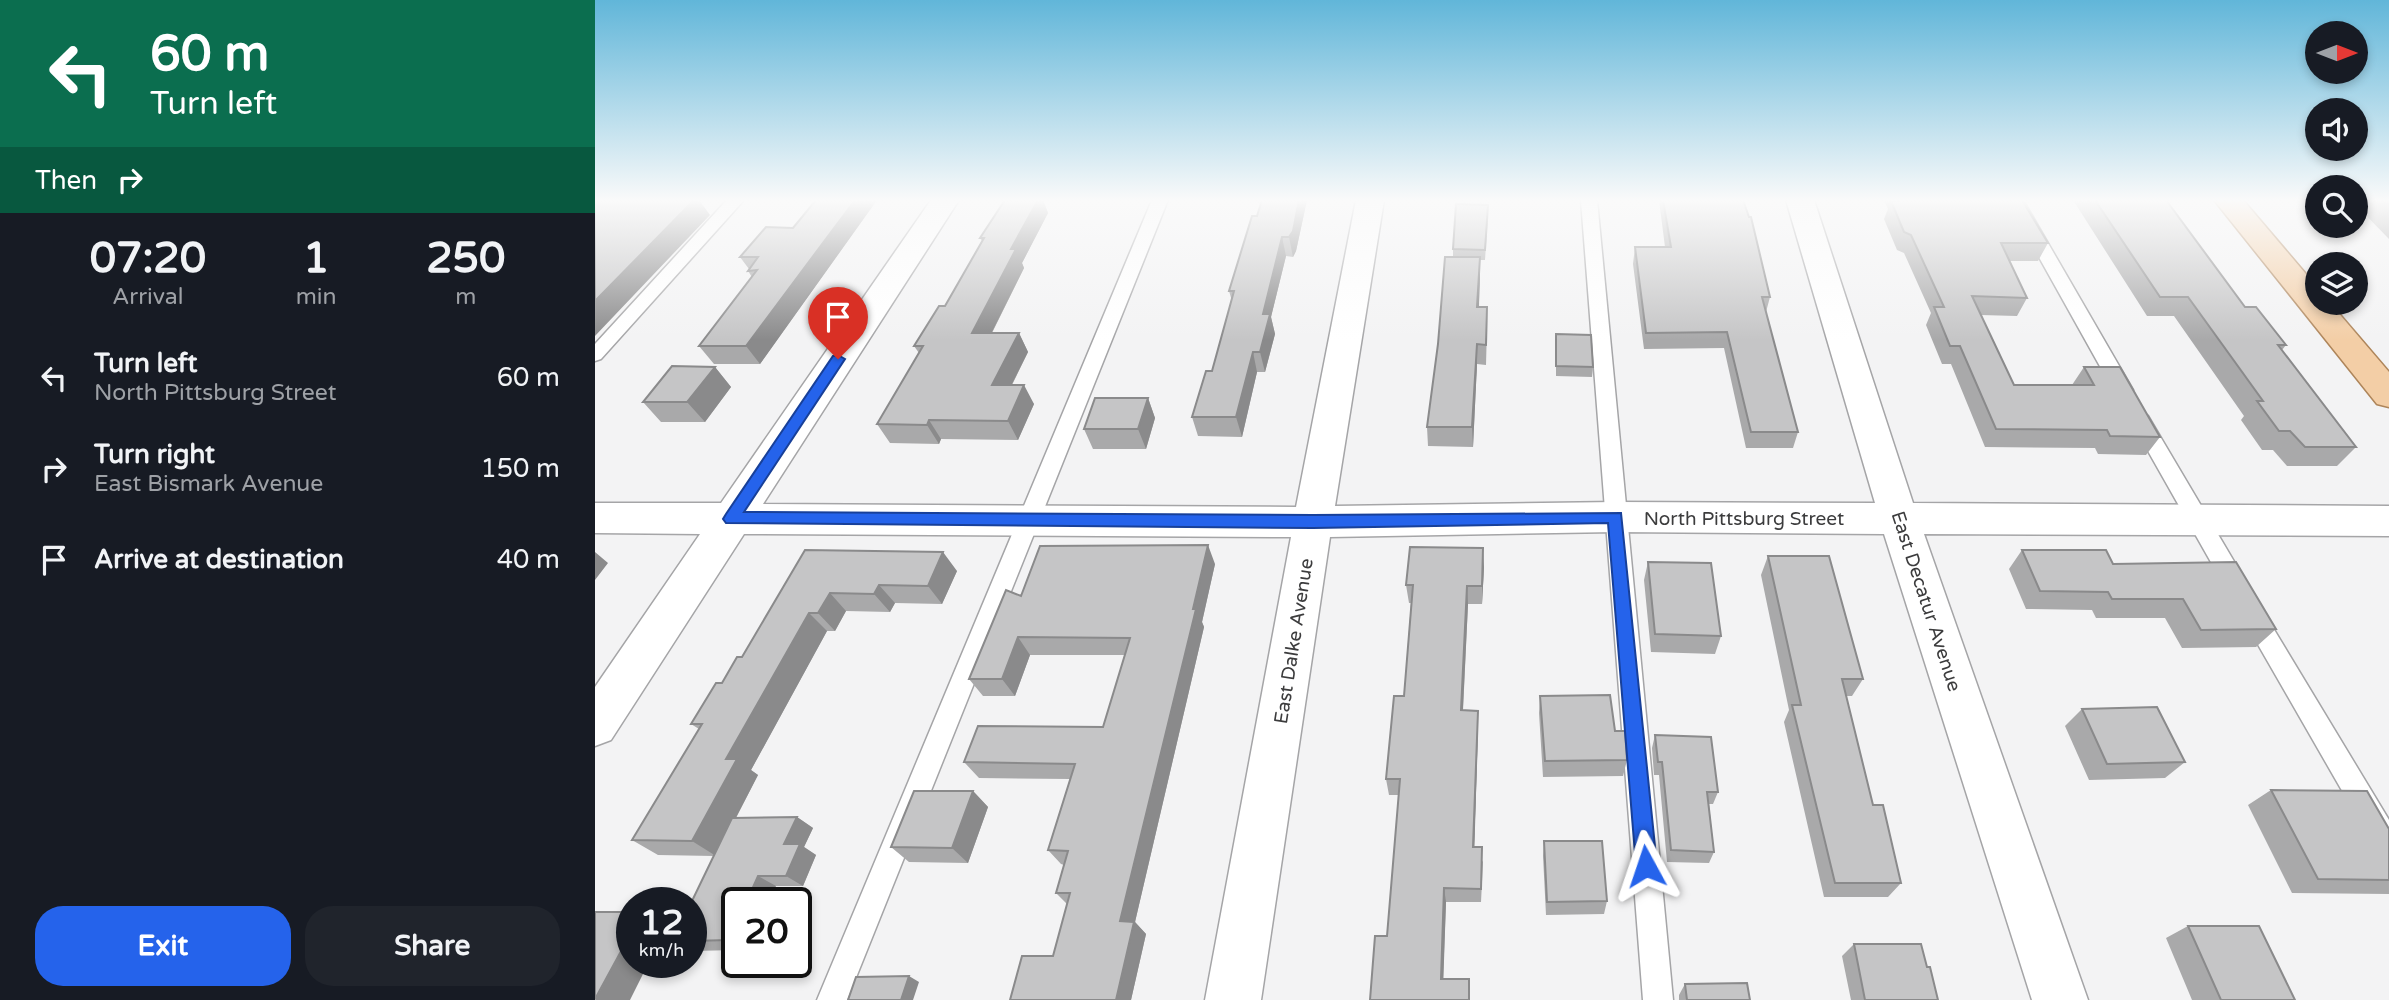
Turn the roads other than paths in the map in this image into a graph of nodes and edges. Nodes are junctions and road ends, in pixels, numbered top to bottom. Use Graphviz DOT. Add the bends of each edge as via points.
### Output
graph roads {
  1 [pos="694,247"];
  2 [pos="914,247"];
  3 [pos="1141,247"];
  4 [pos="1362,247"];
  5 [pos="1593,247"];
  6 [pos="1814,247"];
  7 [pos="2042,247"];
  8 [pos="2267,247"];
  9 [pos="595,355"];
  10 [pos="2389,395"];
  11 [pos="1616,517"];
  12 [pos="595,518"];
  13 [pos="731,519"];
  14 [pos="1899,519"];
  15 [pos="1028,520"];
  16 [pos="2197,520"];
  17 [pos="1313,522"];
  18 [pos="2389,522"];
  19 [pos="595,725"];
  20 [pos="2389,845"];
  21 [pos="832,1000"];
  22 [pos="1233,1000"];
  23 [pos="1658,1000"];
  24 [pos="2060,1000"];
  1 -- 9 [label="lane"];
  2 -- 13 [label="street"];
  3 -- 15 [label="lane"];
  4 -- 17 [label="street, East Dalke Avenue"];
  5 -- 11 [label="lane"];
  6 -- 14 [label="street, East Decatur Avenue"];
  7 -- 16 [label="lane"];
  8 -- 10 [label="main road"];
  11 -- 14 [label="street, North Pittsburg Street"];
  11 -- 17 [label="street, North Pittsburg Street"];
  11 -- 23 [label="lane"];
  12 -- 13 [label="street, North Pittsburg Street"];
  13 -- 15 [label="street, North Pittsburg Street"];
  13 -- 19 [label="street"];
  14 -- 16 [label="street, North Pittsburg Street"];
  14 -- 24 [label="street, East Decatur Avenue"];
  15 -- 17 [label="street, North Pittsburg Street"];
  15 -- 21 [label="lane"];
  16 -- 18 [label="street, North Pittsburg Street"];
  16 -- 20 [label="lane"];
  17 -- 22 [label="street, East Dalke Avenue"];
}
